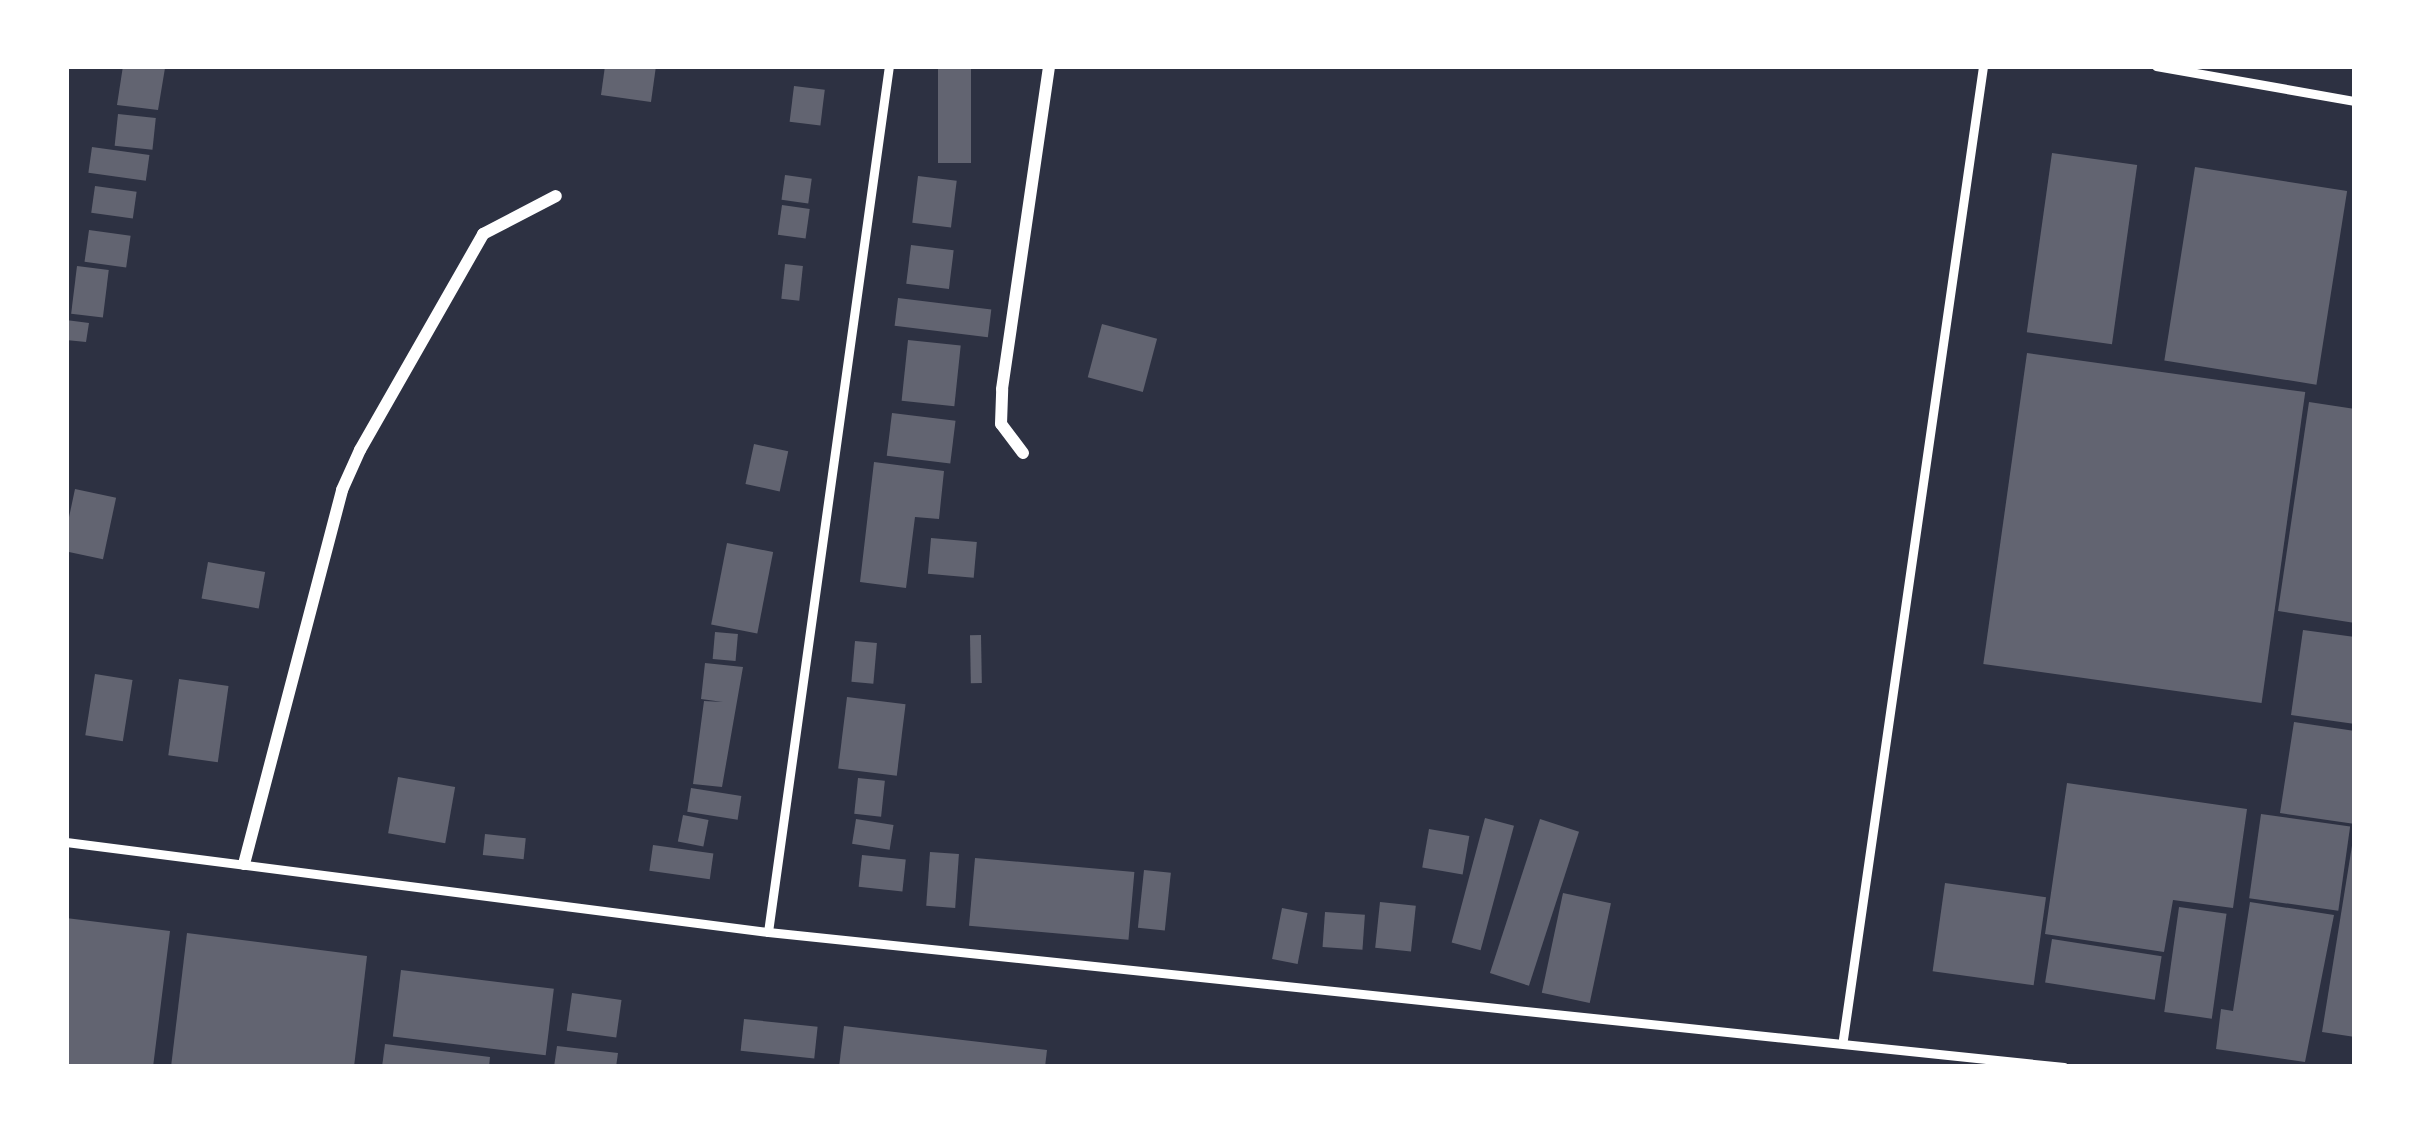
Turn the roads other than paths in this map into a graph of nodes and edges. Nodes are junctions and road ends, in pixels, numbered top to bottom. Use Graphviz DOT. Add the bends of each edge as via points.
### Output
graph roads {
  1 [pos="889,66"];
  2 [pos="1048,66"];
  3 [pos="1983,66"];
  4 [pos="2156,66"];
  5 [pos="2355,101"];
  6 [pos="556,196"];
  7 [pos="1022,453"];
  8 [pos="66,842"];
  9 [pos="244,864"];
  10 [pos="768,932"];
  11 [pos="1843,1039"];
  12 [pos="2064,1067"];
  1 -- 10 [label="lane"];
  2 -- 7 [label="street" via="1002,388 1001,424"];
  3 -- 11 [label="lane"];
  4 -- 5 [label="lane"];
  6 -- 9 [label="street" via="483,234 360,450 342,490"];
  8 -- 9 [label="lane"];
  9 -- 10 [label="lane"];
  10 -- 11 [label="lane"];
  11 -- 12 [label="lane"];
}
